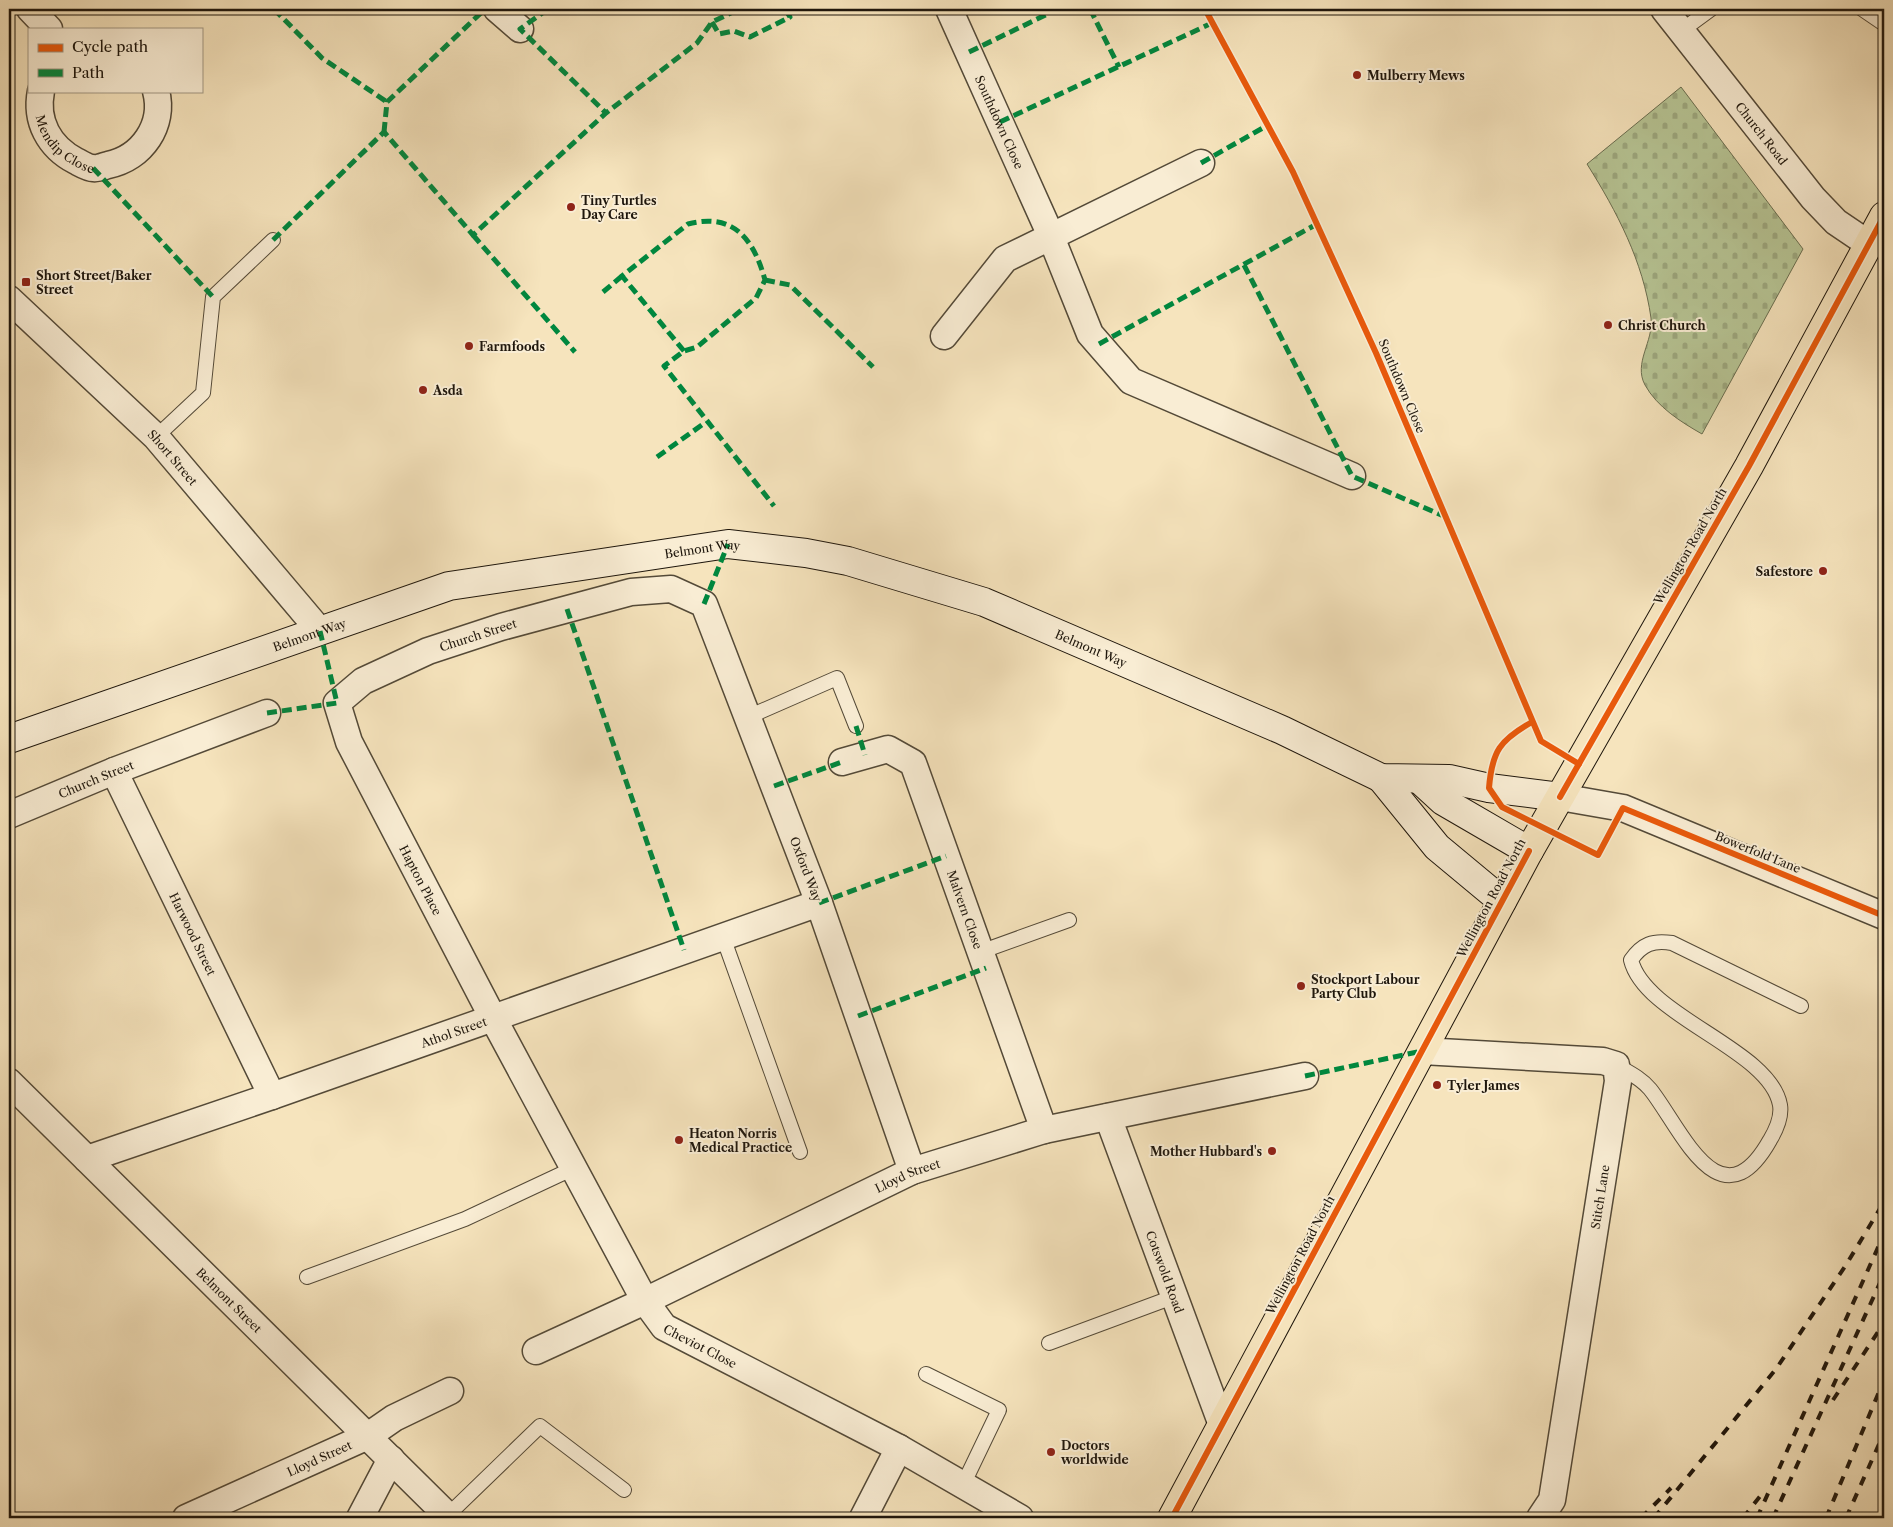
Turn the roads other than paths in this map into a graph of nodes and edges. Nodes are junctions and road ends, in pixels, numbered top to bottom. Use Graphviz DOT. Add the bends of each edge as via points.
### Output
graph roads {
  1 [pos="30,9"];
  2 [pos="497,9"];
  3 [pos="949,9"];
  4 [pos="1664,9"];
  5 [pos="1711,9"];
  6 [pos="1862,9"];
  7 [pos="1884,24"];
  8 [pos="48,28"];
  9 [pos="520,29"];
  10 [pos="1681,31"];
  11 [pos="41,92"];
  12 [pos="156,92"];
  13 [pos="1201,163"];
  14 [pos="1884,216"];
  15 [pos="1051,235"];
  16 [pos="273,240"];
  17 [pos="1870,245"];
  18 [pos="9,299"];
  19 [pos="944,336"];
  20 [pos="156,437"];
  21 [pos="1352,476"];
  22 [pos="671,589"];
  23 [pos="320,631"];
  24 [pos="267,713"];
  25 [pos="748,718"];
  26 [pos="856,726"];
  27 [pos="9,738"];
  28 [pos="349,742"];
  29 [pos="842,762"];
  30 [pos="114,771"];
  31 [pos="1381,778"];
  32 [pos="1419,779"];
  33 [pos="1560,797"];
  34 [pos="9,815"];
  35 [pos="1529,851"];
  36 [pos="1502,901"];
  37 [pos="819,903"];
  38 [pos="1884,916"];
  39 [pos="1069,920"];
  40 [pos="723,937"];
  41 [pos="980,952"];
  42 [pos="1801,1006"];
  43 [pos="493,1018"];
  44 [pos="1422,1052"];
  45 [pos="1616,1065"];
  46 [pos="1306,1076"];
  47 [pos="9,1082"];
  48 [pos="272,1096"];
  49 [pos="1108,1117"];
  50 [pos="1044,1130"];
  51 [pos="800,1152"];
  52 [pos="87,1159"];
  53 [pos="574,1168"];
  54 [pos="912,1171"];
  55 [pos="308,1277"];
  56 [pos="1173,1297"];
  57 [pos="645,1301"];
  58 [pos="1049,1344"];
  59 [pos="536,1351"];
  60 [pos="926,1374"];
  61 [pos="450,1391"];
  62 [pos="1222,1426"];
  63 [pos="368,1436"];
  64 [pos="899,1448"];
  65 [pos="391,1459"];
  66 [pos="963,1485"];
  67 [pos="624,1490"];
  68 [pos="449,1517"];
  69 [pos="186,1518"];
  70 [pos="360,1518"];
  71 [pos="864,1518"];
  72 [pos="1020,1518"];
  73 [pos="1172,1518"];
  74 [pos="1540,1518"];
  1 -- 8 [label="street"];
  2 -- 9 [label="street"];
  3 -- 15 [label="street, Southdown Close"];
  4 -- 10 [label="street, Church Road"];
  5 -- 10 [label="lane"];
  6 -- 7 [label="lane"];
  10 -- 17 [label="street, Church Road" via="1813,198 1836,222"];
  11 -- 12 [label="street, Mendip Close" via="39,111 44,131 51,142 66,156 93,168 118,163 136,153 154,132 159,102"];
  13 -- 15 [label="street"];
  14 -- 17 [label="highway, Wellington Road North"];
  15 -- 19 [label="street" via="1005,259"];
  15 -- 21 [label="street, Southdown Close" via="1090,334 1131,381"];
  16 -- 20 [label="lane" via="213,297 203,393"];
  17 -- 33 [label="highway, Wellington Road North" via="1749,466"];
  18 -- 20 [label="street, Short Street"];
  20 -- 23 [label="street, Short Street"];
  22 -- 25 [label="street, Oxford Way" via="704,604"];
  22 -- 28 [label="street, Church Street" via="631,592 501,627 428,651 363,681 337,703"];
  23 -- 27 [label="street, Belmont Way"];
  23 -- 31 [label="street, Belmont Way" via="449,586 543,570 728,544 806,553 984,602 1282,730"];
  24 -- 30 [label="street, Church Street"];
  25 -- 26 [label="lane" via="837,678"];
  25 -- 37 [label="street, Oxford Way"];
  28 -- 43 [label="street, Hapton Place"];
  29 -- 41 [label="street, Malvern Close" via="888,749 913,763"];
  30 -- 34 [label="street, Church Street"];
  30 -- 48 [label="street, Harwood Street"];
  31 -- 32 [label="street"];
  31 -- 36 [label="street" via="1437,847"];
  32 -- 33 [label="street" via="1449,779"];
  32 -- 35 [label="street" via="1443,801"];
  33 -- 35 [label="highway, Wellington Road North"];
  33 -- 38 [label="street, Bowerfold Lane" via="1623,808"];
  35 -- 36 [label="highway, Wellington Road North"];
  36 -- 44 [label="highway, Wellington Road North"];
  37 -- 40 [label="street, Athol Street"];
  37 -- 54 [label="street, Oxford Way"];
  39 -- 41 [label="lane"];
  40 -- 43 [label="street, Athol Street"];
  40 -- 51 [label="lane"];
  41 -- 50 [label="street, Malvern Close"];
  42 -- 45 [label="lane" via="1672,943 1648,943 1632,960 1634,972 1646,987 1754,1066 1773,1088 1780,1105 1777,1128 1762,1156 1740,1173 1726,1175 1706,1166 1683,1141 1648,1087"];
  43 -- 48 [label="street, Athol Street"];
  43 -- 53 [label="street, Cheviot Close"];
  44 -- 45 [label="street" via="1604,1061"];
  44 -- 62 [label="highway, Wellington Road North"];
  45 -- 74 [label="street, Stitch Lane" via="1618,1081 1552,1500"];
  46 -- 49 [label="street, Lloyd Street"];
  47 -- 52 [label="street, Belmont Street"];
  48 -- 52 [label="street, Athol Street"];
  49 -- 50 [label="street, Lloyd Street"];
  49 -- 56 [label="street, Cotswold Road"];
  50 -- 54 [label="street, Lloyd Street"];
  52 -- 63 [label="street, Belmont Street"];
  53 -- 55 [label="lane" via="464,1218"];
  53 -- 57 [label="street, Cheviot Close"];
  54 -- 57 [label="street, Lloyd Street"];
  56 -- 58 [label="lane"];
  56 -- 62 [label="street, Cotswold Road"];
  57 -- 59 [label="street, Lloyd Street"];
  57 -- 64 [label="street, Cheviot Close" via="664,1327"];
  60 -- 66 [label="lane" via="999,1410"];
  61 -- 63 [label="street, Lloyd Street" via="394,1418"];
  62 -- 73 [label="highway, Wellington Road North"];
  63 -- 65 [label="street, Belmont Street"];
  63 -- 69 [label="street, Lloyd Street"];
  64 -- 66 [label="street, Cheviot Close"];
  64 -- 71 [label="street"];
  65 -- 68 [label="street, Belmont Street"];
  65 -- 70 [label="street"];
  66 -- 72 [label="street, Cheviot Close"];
  67 -- 68 [label="lane" via="540,1426"];
}
